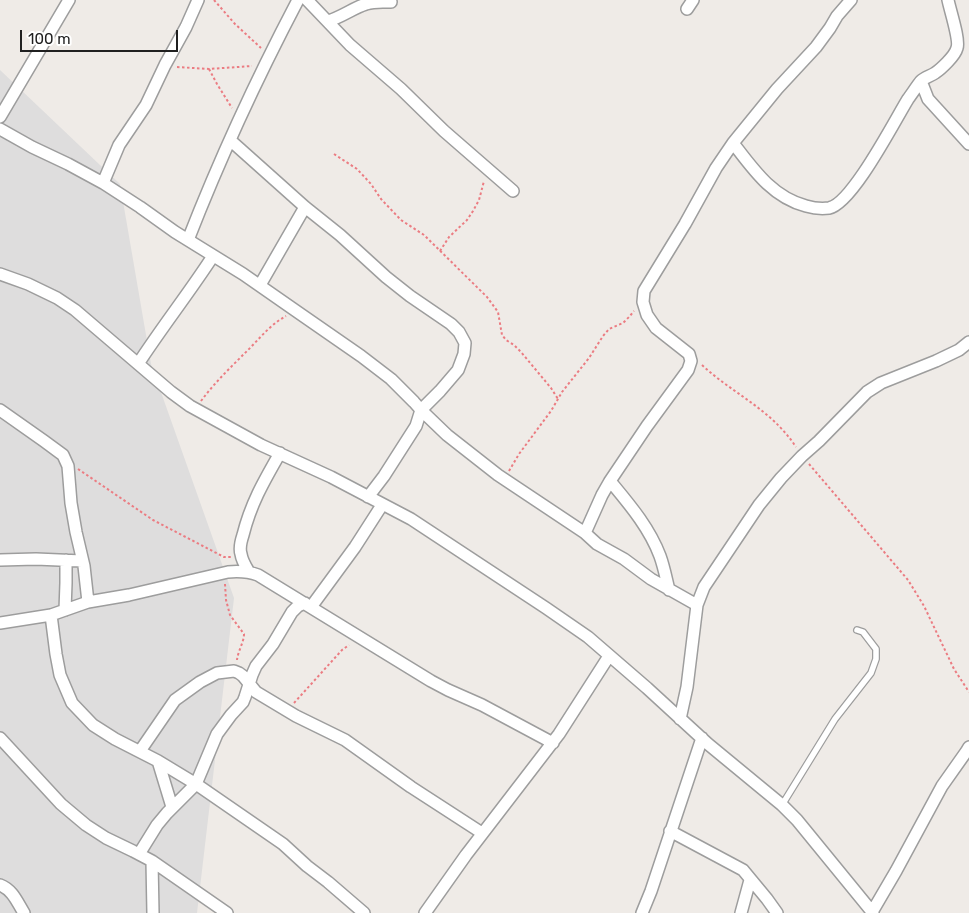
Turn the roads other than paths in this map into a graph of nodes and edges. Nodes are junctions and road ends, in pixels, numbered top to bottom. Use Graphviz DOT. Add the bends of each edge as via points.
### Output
graph roads {
  1 [pos="69,0"];
  2 [pos="198,0"];
  3 [pos="298,0"];
  4 [pos="306,0"];
  5 [pos="851,0"];
  6 [pos="948,0"];
  7 [pos="391,2"];
  8 [pos="328,21"];
  9 [pos="969,39"];
  10 [pos="957,48"];
  11 [pos="921,81"];
  12 [pos="0,117"];
  13 [pos="0,129"];
  14 [pos="230,140"];
  15 [pos="733,143"];
  16 [pos="969,144"];
  17 [pos="103,183"];
  18 [pos="513,190"];
  19 [pos="305,207"];
  20 [pos="188,240"];
  21 [pos="213,256"];
  22 [pos="0,274"];
  23 [pos="260,286"];
  24 [pos="969,342"];
  25 [pos="138,364"];
  26 [pos="0,410"];
  27 [pos="421,410"];
  28 [pos="280,453"];
  29 [pos="610,480"];
  30 [pos="368,497"];
  31 [pos="382,504"];
  32 [pos="585,533"];
  33 [pos="0,560"];
  34 [pos="66,560"];
  35 [pos="82,561"];
  36 [pos="250,572"];
  37 [pos="668,590"];
  38 [pos="88,602"];
  39 [pos="308,605"];
  40 [pos="697,605"];
  41 [pos="64,610"];
  42 [pos="51,615"];
  43 [pos="0,623"];
  44 [pos="857,630"];
  45 [pos="610,656"];
  46 [pos="249,684"];
  47 [pos="680,719"];
  48 [pos="0,738"];
  49 [pos="702,738"];
  50 [pos="553,743"];
  51 [pos="969,746"];
  52 [pos="140,751"];
  53 [pos="158,761"];
  54 [pos="196,784"];
  55 [pos="782,805"];
  56 [pos="172,807"];
  57 [pos="670,831"];
  58 [pos="482,833"];
  59 [pos="139,854"];
  60 [pos="152,861"];
  61 [pos="750,880"];
  62 [pos="0,884"];
  63 [pos="872,912"];
  64 [pos="24,913"];
  65 [pos="153,913"];
  66 [pos="227,913"];
  67 [pos="364,913"];
  68 [pos="425,913"];
  69 [pos="642,913"];
  70 [pos="741,913"];
  71 [pos="777,913"];
  1 -- 12 [label="street"];
  2 -- 17 [label="street" via="146,104 119,145"];
  3 -- 14 [label="street"];
  4 -- 8 [label="street"];
  5 -- 15 [label="street" via="816,47"];
  6 -- 10 [label="street"];
  7 -- 8 [label="street" via="367,4"];
  8 -- 18 [label="street" via="444,131"];
  9 -- 10 [label="street"];
  10 -- 11 [label="street" via="936,72"];
  11 -- 15 [label="street" via="866,168 843,199 830,208 794,203 778,193 760,177"];
  11 -- 16 [label="street" via="928,99"];
  13 -- 17 [label="street"];
  14 -- 19 [label="street"];
  14 -- 20 [label="street"];
  15 -- 29 [label="street" via="644,291 642,302 647,315 656,328 689,354 688,370"];
  17 -- 20 [label="street"];
  19 -- 23 [label="street"];
  19 -- 27 [label="street" via="386,277 459,332 465,343 458,370"];
  20 -- 21 [label="street"];
  21 -- 23 [label="street"];
  21 -- 25 [label="street"];
  22 -- 25 [label="street" via="57,298"];
  23 -- 27 [label="street" via="361,356"];
  24 -- 40 [label="street" via="936,362 881,383 867,392 802,456 759,505 704,587"];
  25 -- 28 [label="street" via="196,409"];
  26 -- 35 [label="street" via="63,455 68,464"];
  27 -- 30 [label="street" via="416,426"];
  27 -- 32 [label="street" via="447,435 504,479"];
  28 -- 30 [label="street"];
  28 -- 36 [label="street" via="251,507 240,546 240,555"];
  29 -- 32 [label="street"];
  29 -- 37 [label="street" via="655,544"];
  30 -- 31 [label="street"];
  31 -- 39 [label="street" via="359,541"];
  31 -- 45 [label="street" via="411,519 546,608"];
  32 -- 37 [label="street"];
  33 -- 34 [label="street"];
  34 -- 35 [label="street"];
  34 -- 41 [label="street"];
  35 -- 38 [label="street"];
  36 -- 38 [label="street" via="228,572"];
  36 -- 39 [label="street"];
  37 -- 40 [label="street"];
  38 -- 41 [label="street"];
  39 -- 46 [label="street" via="298,606 292,612 256,666"];
  39 -- 50 [label="street" via="431,681"];
  40 -- 47 [label="street"];
  41 -- 42 [label="street"];
  42 -- 43 [label="street"];
  42 -- 52 [label="street" via="60,675 72,703 92,726"];
  44 -- 55 [label="lane" via="863,632 876,649 871,673 835,719"];
  45 -- 47 [label="street"];
  45 -- 50 [label="street"];
  46 -- 52 [label="street" via="239,673 229,671 200,682 175,700"];
  46 -- 54 [label="street" via="246,697 217,734"];
  46 -- 58 [label="street" via="256,692 345,740"];
  47 -- 49 [label="street"];
  48 -- 59 [label="street" via="61,804 86,825"];
  49 -- 55 [label="street"];
  49 -- 57 [label="street"];
  50 -- 58 [label="street"];
  51 -- 63 [label="street" via="942,786"];
  52 -- 53 [label="street"];
  53 -- 54 [label="street"];
  53 -- 56 [label="street"];
  54 -- 56 [label="street"];
  54 -- 67 [label="street" via="283,844"];
  55 -- 63 [label="street"];
  56 -- 59 [label="street"];
  57 -- 61 [label="street" via="742,870"];
  57 -- 69 [label="street"];
  58 -- 68 [label="street"];
  59 -- 60 [label="street"];
  60 -- 65 [label="street"];
  60 -- 66 [label="street"];
  61 -- 70 [label="street"];
  61 -- 71 [label="street"];
  62 -- 64 [label="street" via="13,893"];
}
